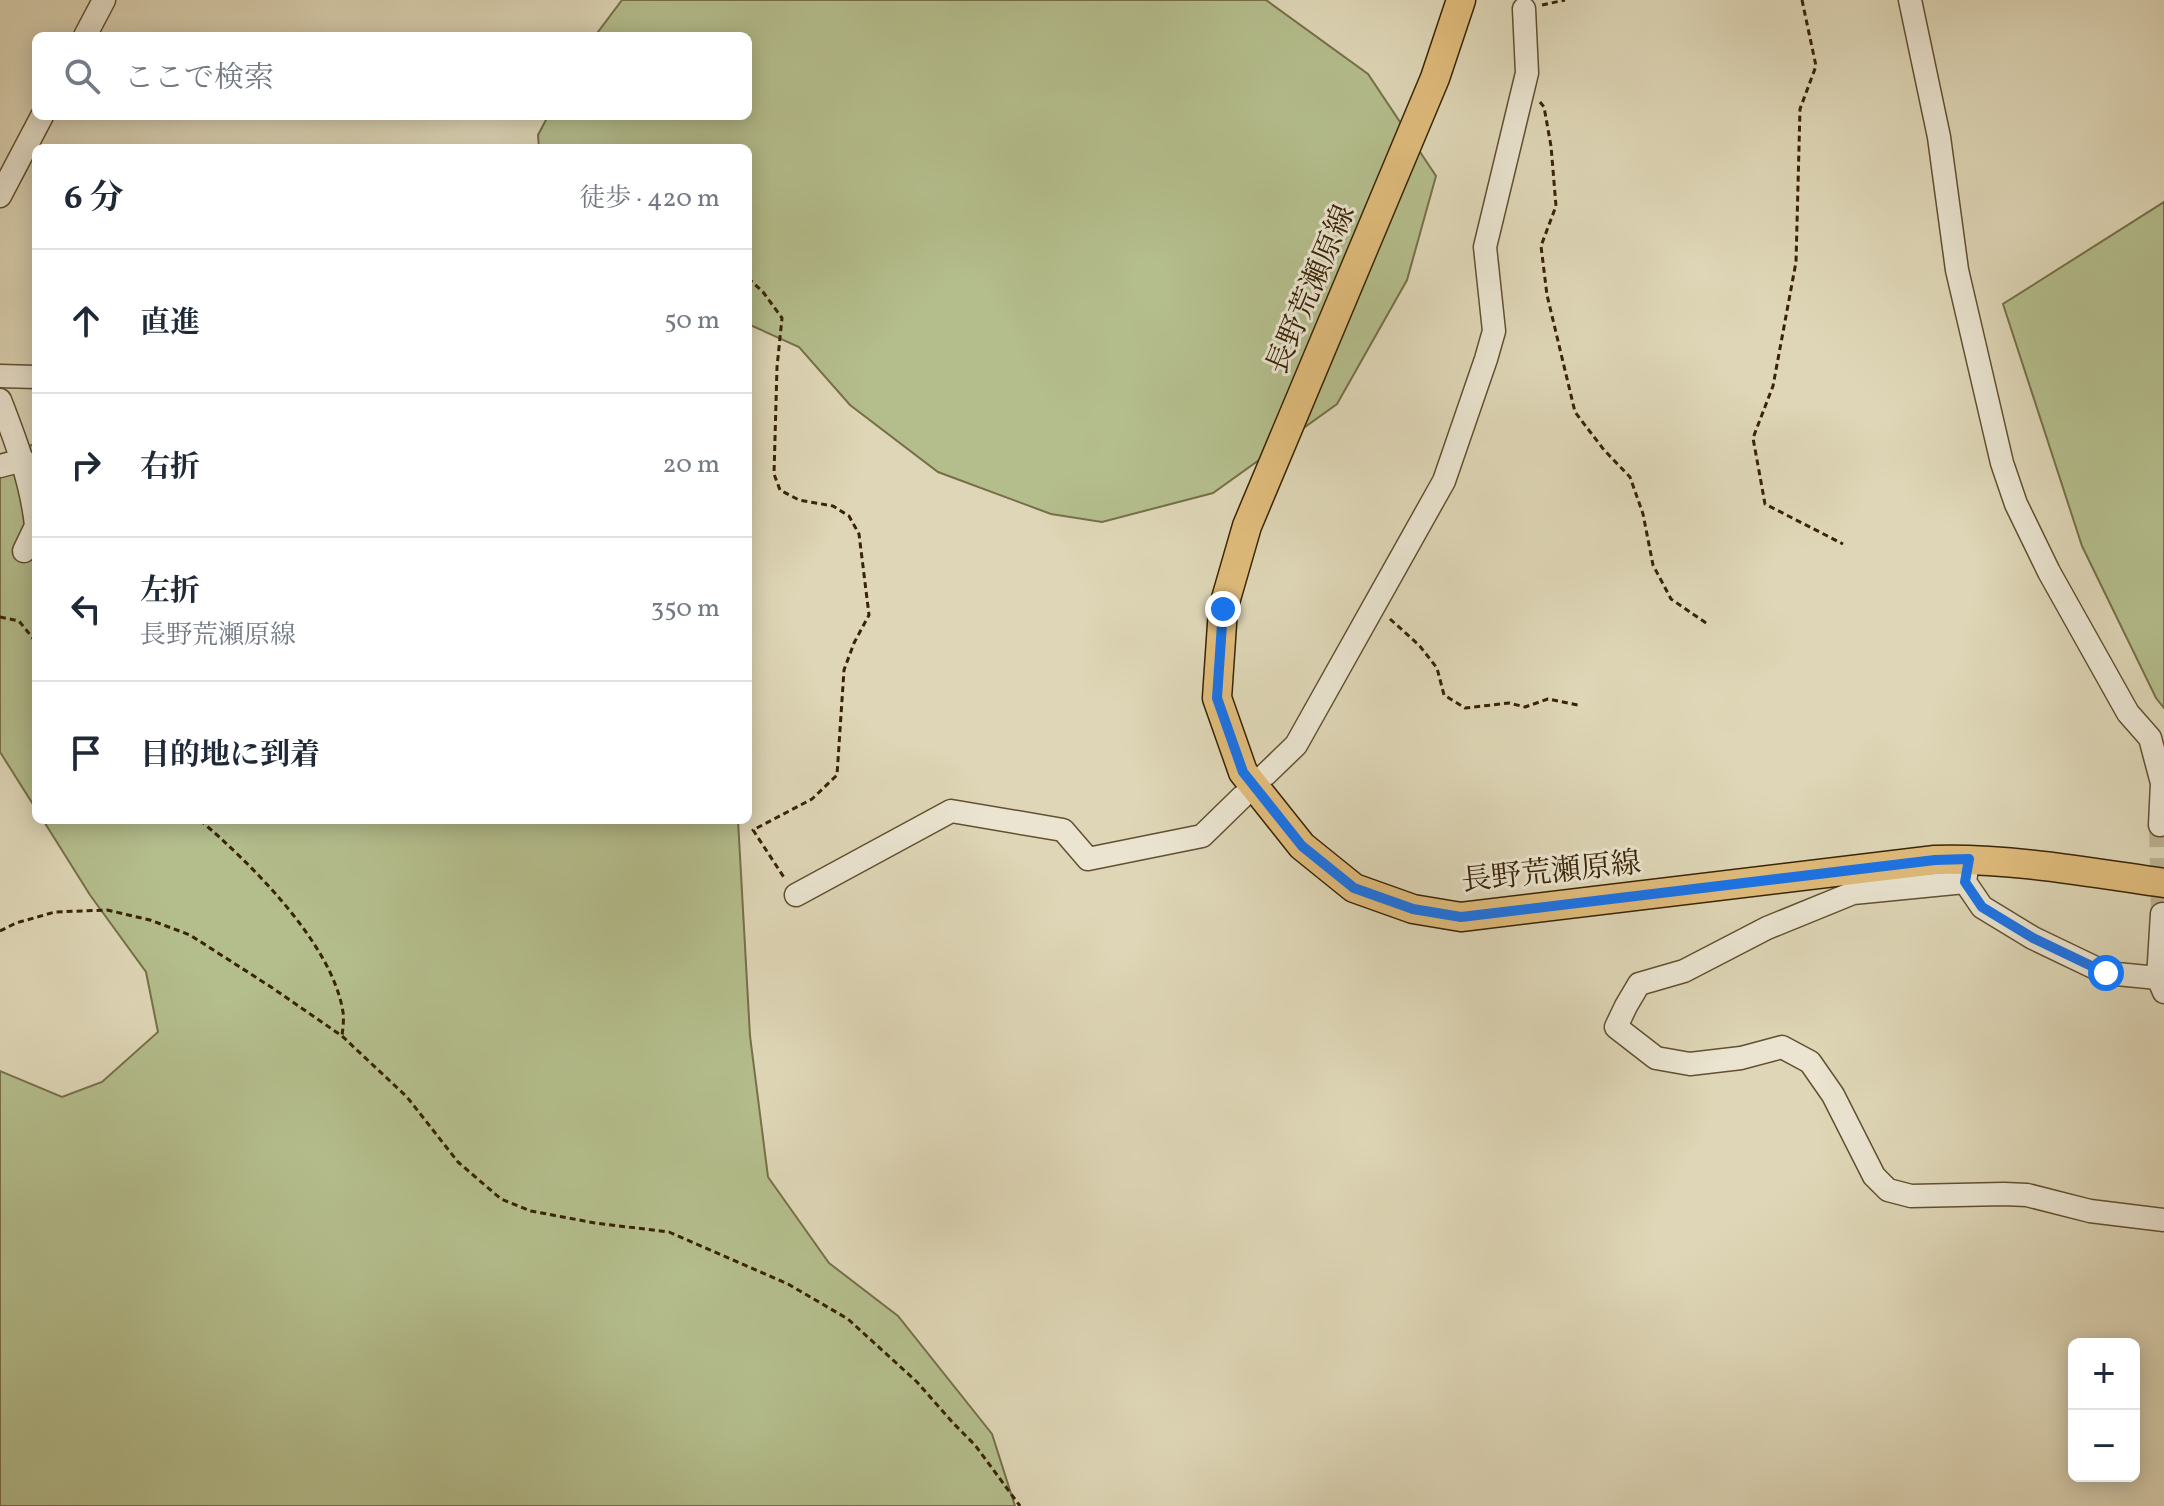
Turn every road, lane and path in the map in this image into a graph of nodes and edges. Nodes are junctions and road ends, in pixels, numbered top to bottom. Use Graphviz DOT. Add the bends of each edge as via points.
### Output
graph roads {
  1 [pos="104,0"];
  2 [pos="1461,0"];
  3 [pos="1802,0"];
  4 [pos="1910,0"];
  5 [pos="1524,9"];
  6 [pos="87,32"];
  7 [pos="1525,83"];
  8 [pos="40,120"];
  9 [pos="0,196"];
  10 [pos="752,282"];
  11 [pos="0,376"];
  12 [pos="32,377"];
  13 [pos="0,400"];
  14 [pos="23,460"];
  15 [pos="0,466"];
  16 [pos="32,496"];
  17 [pos="32,534"];
  18 [pos="1843,544"];
  19 [pos="24,551"];
  20 [pos="1375,604"];
  21 [pos="0,617"];
  22 [pos="1709,625"];
  23 [pos="32,637"];
  24 [pos="1578,705"];
  25 [pos="1266,774"];
  26 [pos="1242,797"];
  27 [pos="205,824"];
  28 [pos="2160,825"];
  29 [pos="1967,871"];
  30 [pos="2164,883"];
  31 [pos="796,895"];
  32 [pos="2162,914"];
  33 [pos="0,931"];
  34 [pos="2161,985"];
  35 [pos="342,1036"];
  36 [pos="2164,1220"];
  37 [pos="1020,1506"];
  1 -- 6 [label="street"];
  2 -- 29 [label="main road, 長野荒瀬原線" via="1435,78 1247,526 1223,609 1217,698 1243,772 1302,846 1354,888 1413,909 1461,917 1935,860"];
  3 -- 18 [label="path" via="1816,66 1800,109 1796,262 1773,386 1753,438 1765,504"];
  4 -- 28 [label="street" via="1939,137 1957,270 2002,463 2049,572 2128,713 2150,738 2162,783"];
  5 -- 7 [label="street"];
  7 -- 20 [label="street" via="1485,247 1494,331 1444,481"];
  7 -- 22 [label="path" via="1544,107 1551,146 1556,206 1541,246 1575,412 1630,477 1653,565 1671,599"];
  8 -- 9 [label="street"];
  10 -- 31 [label="path" via="782,318 774,474 780,490 849,516 859,534 869,615 844,670 837,775 812,799 753,830"];
  11 -- 12 [label="street"];
  13 -- 14 [label="street"];
  14 -- 15 [label="street"];
  14 -- 16 [label="street"];
  17 -- 19 [label="street"];
  20 -- 24 [label="path" via="1437,668 1444,695 1465,708 1509,703 1525,707 1548,699"];
  20 -- 25 [label="street" via="1296,745"];
  21 -- 23 [label="path" via="19,621"];
  26 -- 31 [label="street" via="1202,836 1088,859 1063,830 951,811"];
  27 -- 35 [label="path" via="248,862 296,917 338,990"];
  29 -- 30 [label="main road, 長野荒瀬原線" via="2036,865"];
  29 -- 34 [label="street" via="1982,907 2033,938 2106,973"];
  29 -- 36 [label="street" via="1853,893 1767,928 1684,971 1639,984 1616,1027 1656,1058 1690,1064 1782,1047 1810,1062 1874,1176 1888,1190 1911,1196 2027,1195 2090,1211"];
  32 -- 34 [label="street"];
  33 -- 35 [label="path" via="67,911 107,910 150,920 190,935"];
  35 -- 37 [label="path" via="407,1097 458,1162 501,1199 531,1211 669,1232 788,1284 848,1319 975,1445"];
}
